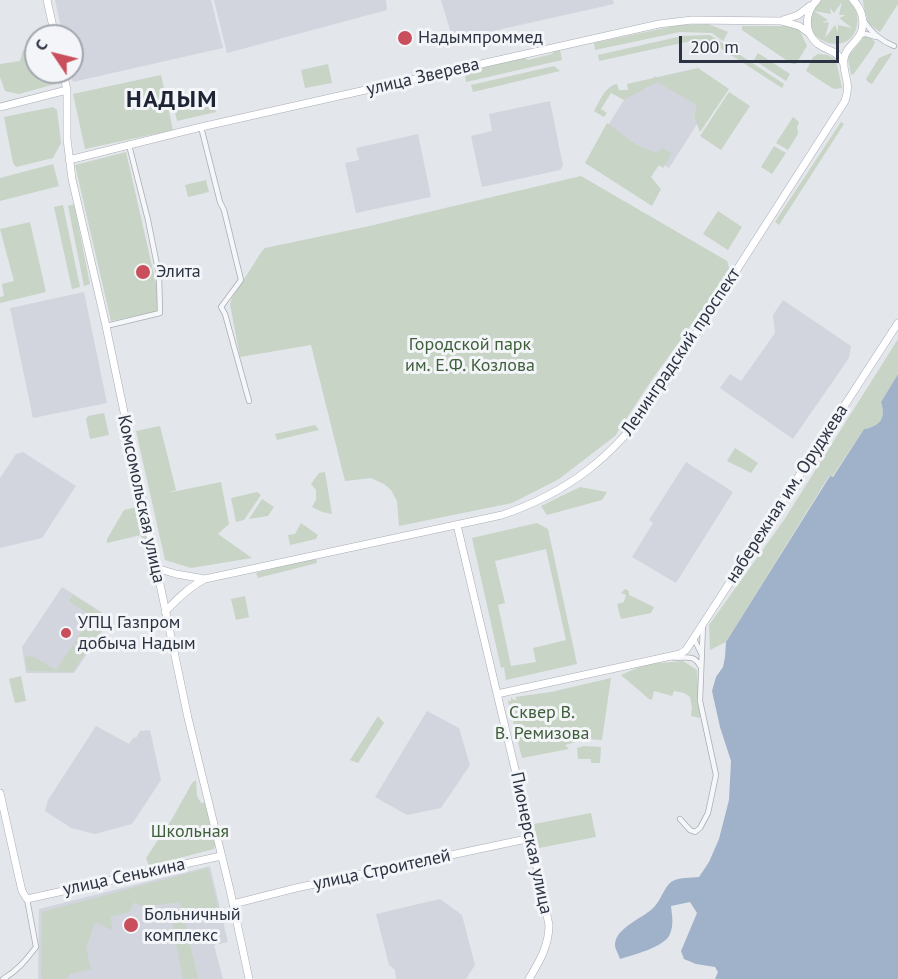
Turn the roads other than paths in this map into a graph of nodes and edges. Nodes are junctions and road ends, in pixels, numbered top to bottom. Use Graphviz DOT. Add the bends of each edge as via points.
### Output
graph roads {
  1 [pos="47,0"];
  2 [pos="853,0"];
  3 [pos="814,2"];
  4 [pos="860,4"];
  5 [pos="863,19"];
  6 [pos="781,21"];
  7 [pos="52,24"];
  8 [pos="809,33"];
  9 [pos="860,35"];
  10 [pos="879,38"];
  11 [pos="853,43"];
  12 [pos="894,46"];
  13 [pos="831,49"];
  14 [pos="844,64"];
  15 [pos="66,84"];
  16 [pos="67,90"];
  17 [pos="0,107"];
  18 [pos="201,127"];
  19 [pos="129,145"];
  20 [pos="69,160"];
  21 [pos="898,323"];
  22 [pos="106,326"];
  23 [pos="249,401"];
  24 [pos="457,525"];
  25 [pos="156,568"];
  26 [pos="205,579"];
  27 [pos="165,612"];
  28 [pos="703,624"];
  29 [pos="694,639"];
  30 [pos="669,656"];
  31 [pos="701,658"];
  32 [pos="701,669"];
  33 [pos="497,694"];
  34 [pos="0,793"];
  35 [pos="680,819"];
  36 [pos="531,838"];
  37 [pos="221,856"];
  38 [pos="27,899"];
  39 [pos="232,904"];
  40 [pos="3,979"];
  41 [pos="249,979"];
  42 [pos="529,979"];
  1 -- 7 [label="street"];
  2 -- 4 [label="street"];
  3 -- 6 [label="street, улица Зверева" via="798,15"];
  3 -- 8 [label="street" via="807,19"];
  4 -- 5 [label="street"];
  5 -- 9 [label="street"];
  5 -- 10 [label="street"];
  6 -- 8 [label="street, улица Зверева"];
  6 -- 18 [label="street, улица Зверева" via="692,20 659,24"];
  8 -- 13 [label="street, улица Зверева" via="818,44"];
  9 -- 10 [label="street"];
  9 -- 11 [label="street"];
  10 -- 12 [label="street"];
  11 -- 13 [label="street"];
  11 -- 14 [label="street" via="845,54"];
  13 -- 14 [label="street, улица Зверева"];
  14 -- 24 [label="street, Ленинградский проспект" via="848,90 842,107 634,427 609,453 559,490 502,515"];
  15 -- 16 [label="street, Комсомольская улица"];
  16 -- 17 [label="street"];
  16 -- 20 [label="street, Комсомольская улица"];
  18 -- 19 [label="street, улица Зверева"];
  18 -- 23 [label="street" via="241,280 221,307"];
  19 -- 20 [label="street, улица Зверева"];
  19 -- 22 [label="street" via="159,275 160,313"];
  20 -- 22 [label="street, Комсомольская улица"];
  21 -- 28 [label="street, набережная им. Оруджева"];
  22 -- 25 [label="street, Комсомольская улица"];
  24 -- 26 [label="street, Ленинградский проспект"];
  24 -- 33 [label="street, Пионерская улица"];
  25 -- 26 [label="street"];
  25 -- 27 [label="street, Комсомольская улица"];
  26 -- 27 [label="street"];
  27 -- 37 [label="street, Комсомольская улица"];
  28 -- 29 [label="street, набережная им. Оруджева"];
  28 -- 31 [label="street"];
  29 -- 30 [label="street, набережная им. Оруджева" via="683,652"];
  29 -- 31 [label="street"];
  30 -- 32 [label="street" via="693,658"];
  30 -- 33 [label="street"];
  31 -- 32 [label="street"];
  32 -- 35 [label="street" via="700,702 716,775 708,813 700,828 690,830"];
  33 -- 36 [label="street, Пионерская улица"];
  34 -- 38 [label="street"];
  36 -- 39 [label="street, улица Строителей"];
  36 -- 42 [label="street, Пионерская улица" via="549,935"];
  37 -- 38 [label="street, улица Сенькина"];
  37 -- 39 [label="street, Комсомольская улица"];
  38 -- 40 [label="street" via="36,947 24,963"];
  39 -- 41 [label="street, Комсомольская улица"];
}
